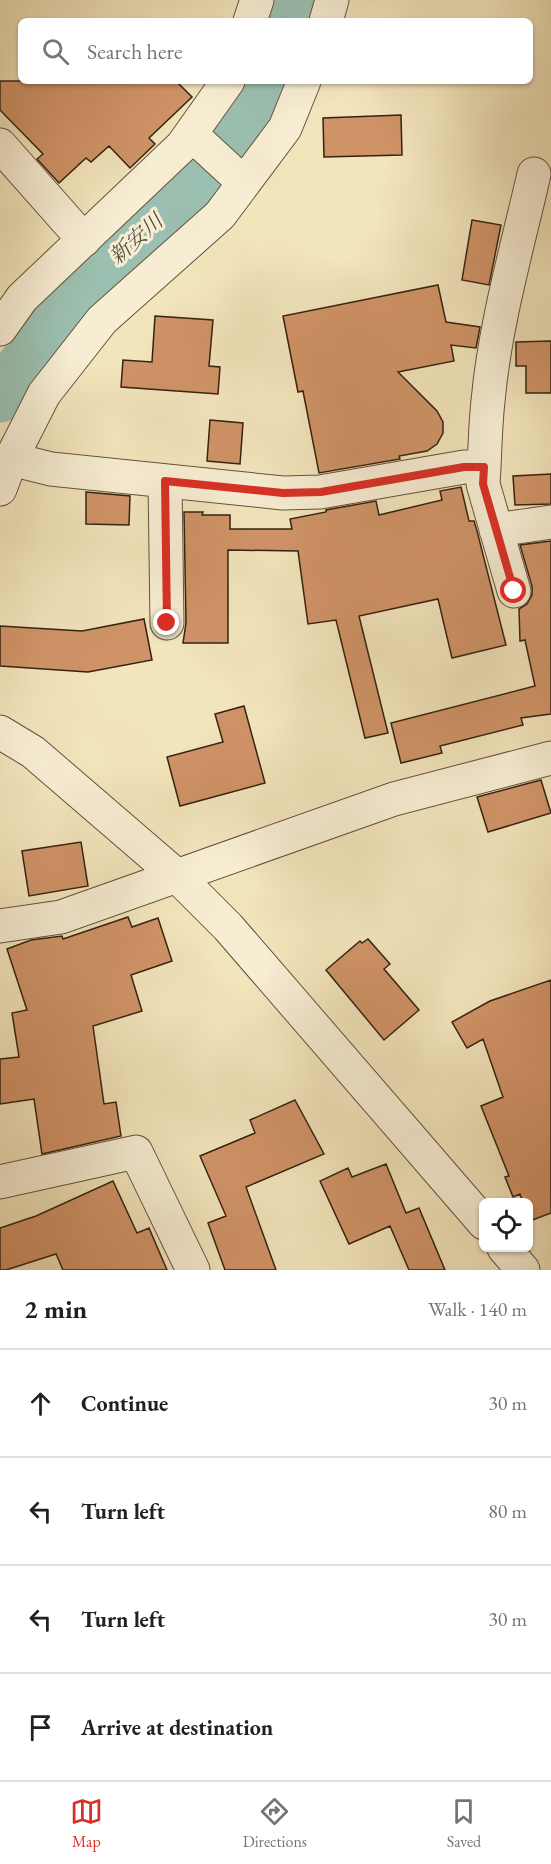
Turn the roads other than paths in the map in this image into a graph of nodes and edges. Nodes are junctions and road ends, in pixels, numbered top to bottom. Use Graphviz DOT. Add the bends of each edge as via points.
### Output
graph roads {
  1 [pos="257,0"];
  2 [pos="332,0"];
  3 [pos="251,18"];
  4 [pos="327,18"];
  5 [pos="226,84"];
  6 [pos="303,84"];
  7 [pos="195,137"];
  8 [pos="0,145"];
  9 [pos="534,174"];
  10 [pos="240,179"];
  11 [pos="84,240"];
  12 [pos="0,329"];
  13 [pos="484,467"];
  14 [pos="5,474"];
  15 [pos="165,481"];
  16 [pos="551,522"];
  17 [pos="496,530"];
  18 [pos="514,591"];
  19 [pos="167,623"];
  20 [pos="0,732"];
  21 [pos="551,758"];
  22 [pos="177,876"];
  23 [pos="0,926"];
  24 [pos="0,1182"];
  25 [pos="479,1218"];
  26 [pos="507,1252"];
  27 [pos="193,1270"];
  28 [pos="523,1270"];
  1 -- 3 [label="street"];
  2 -- 4 [label="street"];
  5 -- 7 [label="street"];
  6 -- 10 [label="street" via="285,128"];
  7 -- 10 [label="street"];
  7 -- 11 [label="street"];
  8 -- 11 [label="street"];
  9 -- 13 [label="street" via="499,328 488,399"];
  10 -- 14 [label="street" via="220,215 102,320 44,394"];
  11 -- 12 [label="street" via="22,298"];
  13 -- 15 [label="street" via="464,467 321,492 283,493"];
  13 -- 17 [label="street" via="483,484"];
  14 -- 15 [label="street" via="51,470"];
  15 -- 19 [label="street"];
  16 -- 17 [label="street"];
  17 -- 18 [label="street"];
  20 -- 22 [label="street" via="33,752"];
  21 -- 22 [label="street" via="394,799"];
  22 -- 23 [label="street" via="61,917"];
  22 -- 25 [label="street" via="228,927"];
  24 -- 27 [label="street" via="136,1152"];
  26 -- 28 [label="street"];
}
